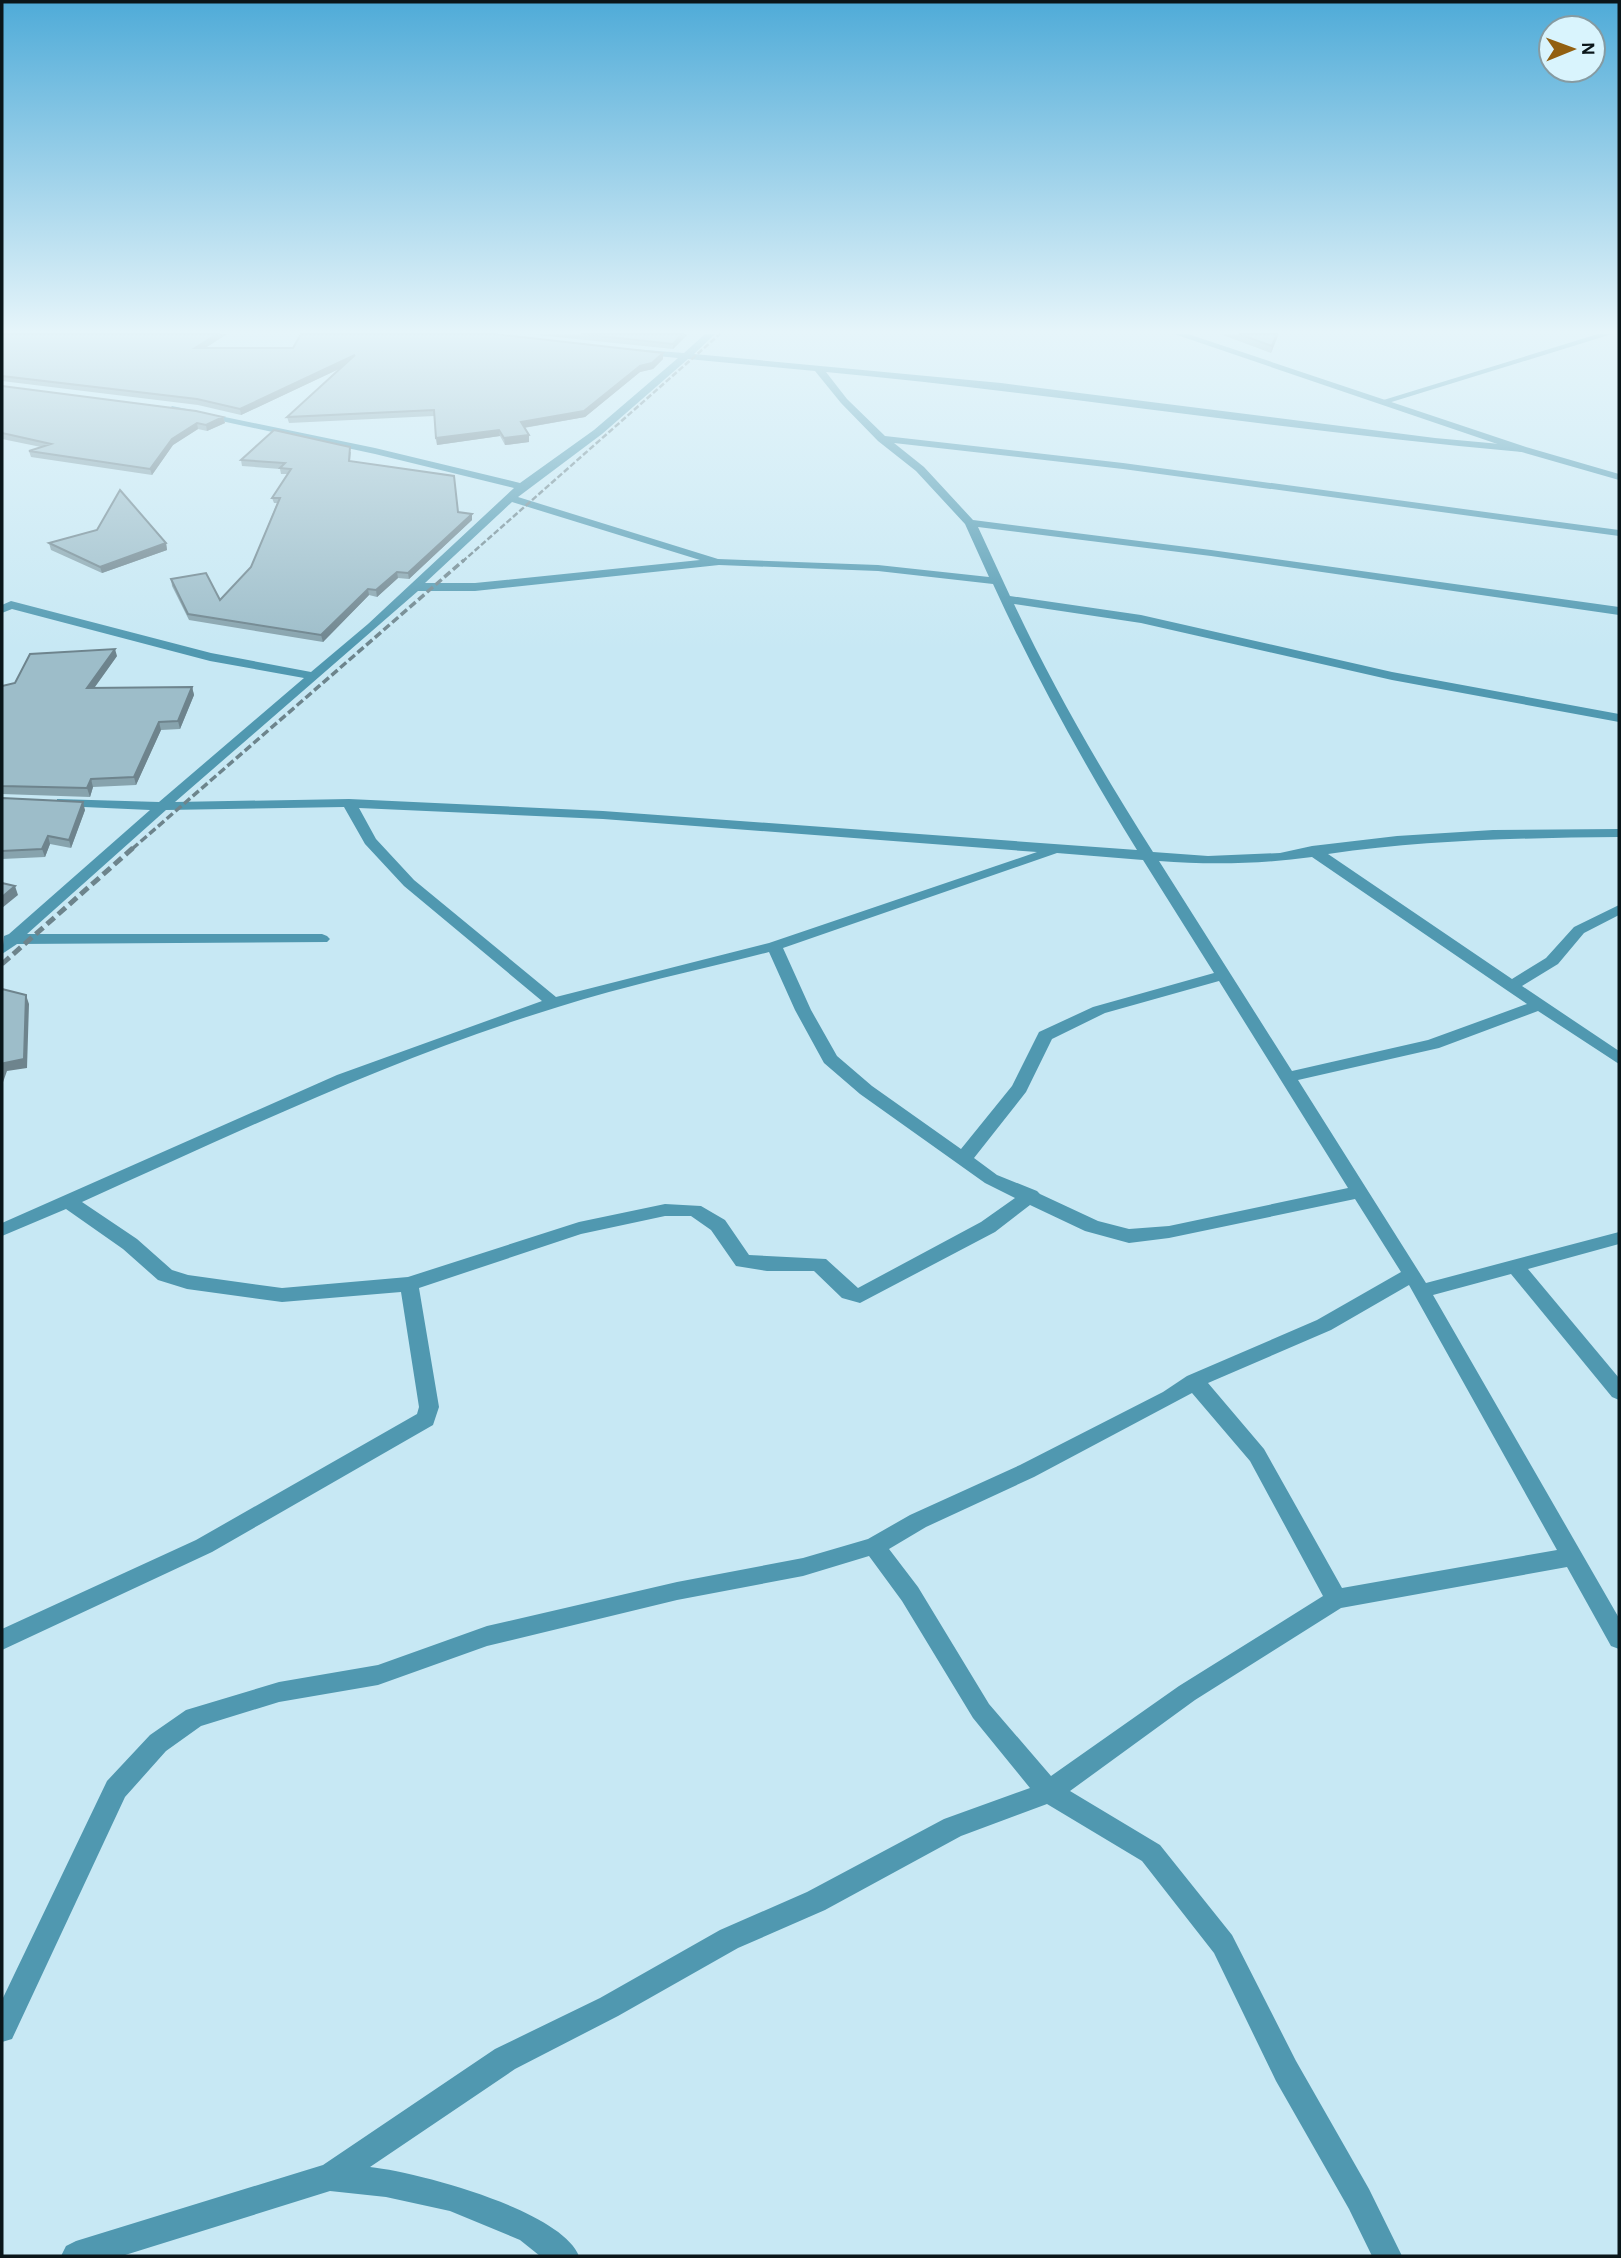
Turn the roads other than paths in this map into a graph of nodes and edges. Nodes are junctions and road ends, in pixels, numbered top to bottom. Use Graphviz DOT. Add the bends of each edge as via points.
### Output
graph roads {
  1 [pos="319,439"];
  2 [pos="588,439"];
  3 [pos="882,439"];
  4 [pos="885,439"];
  5 [pos="1422,439"];
  6 [pos="1493,439"];
  7 [pos="1522,449"];
  8 [pos="1619,477"];
  9 [pos="523,487"];
  10 [pos="510,498"];
  11 [pos="970,523"];
  12 [pos="1619,533"];
  13 [pos="719,562"];
  14 [pos="997,581"];
  15 [pos="414,587"];
  16 [pos="1006,599"];
  17 [pos="5,605"];
  18 [pos="1619,611"];
  19 [pos="314,676"];
  20 [pos="1619,718"];
  21 [pos="42,802"];
  22 [pos="349,803"];
  23 [pos="162,806"];
  24 [pos="1619,833"];
  25 [pos="1057,850"];
  26 [pos="1312,850"];
  27 [pos="1147,857"];
  28 [pos="1619,909"];
  29 [pos="322,939"];
  30 [pos="5,943"];
  31 [pos="774,946"];
  32 [pos="1223,975"];
  33 [pos="1511,986"];
  34 [pos="553,1003"];
  35 [pos="1539,1005"];
  36 [pos="1619,1059"];
  37 [pos="1289,1077"];
  38 [pos="964,1158"];
  39 [pos="1359,1192"];
  40 [pos="1031,1195"];
  41 [pos="66,1200"];
  42 [pos="2,1230"];
  43 [pos="1619,1238"];
  44 [pos="1514,1265"];
  45 [pos="1417,1282"];
  46 [pos="409,1284"];
  47 [pos="1194,1381"];
  48 [pos="1619,1391"];
  49 [pos="874,1546"];
  50 [pos="1571,1557"];
  51 [pos="1336,1599"];
  52 [pos="1617,1630"];
  53 [pos="2,1640"];
  54 [pos="1049,1792"];
  55 [pos="2,2029"];
  56 [pos="330,2177"];
  57 [pos="76,2256"];
  58 [pos="564,2256"];
  59 [pos="1387,2256"];
  1 -- 9 [label="street"];
  2 -- 9 [label="street"];
  3 -- 11 [label="street" via="920,469"];
  4 -- 12 [label="street" via="1123,466"];
  5 -- 7 [label="street"];
  6 -- 7 [label="street"];
  7 -- 8 [label="street"];
  9 -- 10 [label="street"];
  10 -- 13 [label="street"];
  10 -- 15 [label="street"];
  11 -- 14 [label="street"];
  11 -- 18 [label="street"];
  13 -- 14 [label="street" via="878,568"];
  13 -- 15 [label="street" via="475,587"];
  14 -- 16 [label="street"];
  15 -- 19 [label="street"];
  16 -- 20 [label="street" via="1141,619 1392,676"];
  16 -- 27 [label="street" via="1036,664"];
  17 -- 19 [label="street" via="210,657"];
  19 -- 23 [label="street"];
  21 -- 23 [label="street"];
  22 -- 23 [label="street"];
  22 -- 25 [label="street" via="725,823"];
  22 -- 34 [label="street" via="370,841 409,883"];
  23 -- 30 [label="street"];
  24 -- 26 [label="street" via="1493,834"];
  25 -- 27 [label="street"];
  25 -- 31 [label="street"];
  26 -- 27 [label="street" via="1280,857"];
  26 -- 33 [label="street"];
  27 -- 32 [label="street"];
  28 -- 33 [label="street" via="1579,930 1552,961"];
  29 -- 30 [label="street"];
  31 -- 34 [label="street"];
  31 -- 38 [label="street" via="831,1059 866,1090"];
  32 -- 37 [label="street"];
  32 -- 38 [label="street" via="1099,1010 1045,1036 1020,1088"];
  33 -- 35 [label="street"];
  34 -- 41 [label="street" via="343,1079"];
  35 -- 36 [label="street"];
  35 -- 37 [label="street" via="1433,1044"];
  37 -- 39 [label="street"];
  38 -- 40 [label="street" via="991,1179"];
  39 -- 40 [label="street" via="1169,1232 1129,1236 1092,1226"];
  39 -- 45 [label="street"];
  40 -- 46 [label="street" via="988,1227 860,1296 849,1293 819,1264 743,1261 718,1225 695,1210 665,1210 579,1228"];
  41 -- 42 [label="street"];
  41 -- 46 [label="street" via="130,1244 165,1275 187,1282 282,1295"];
  43 -- 44 [label="street"];
  44 -- 45 [label="street"];
  44 -- 48 [label="street"];
  45 -- 47 [label="street"];
  45 -- 50 [label="street"];
  46 -- 53 [label="street" via="429,1407 426,1419 204,1546"];
  47 -- 49 [label="street" via="1051,1459"];
  47 -- 51 [label="street" via="1257,1455"];
  49 -- 54 [label="street" via="910,1594 981,1711"];
  49 -- 55 [label="street" via="803,1567 487,1636 378,1675 279,1692 194,1717 158,1742 116,1789"];
  50 -- 51 [label="street"];
  50 -- 52 [label="street"];
  51 -- 54 [label="street" via="1188,1692"];
  54 -- 56 [label="street" via="953,1827 816,1901 729,1939 505,2059"];
  54 -- 59 [label="street" via="1151,1853 1223,1944"];
  56 -- 57 [label="street"];
  56 -- 58 [label="street" via="450,2197 530,2230"];
}
